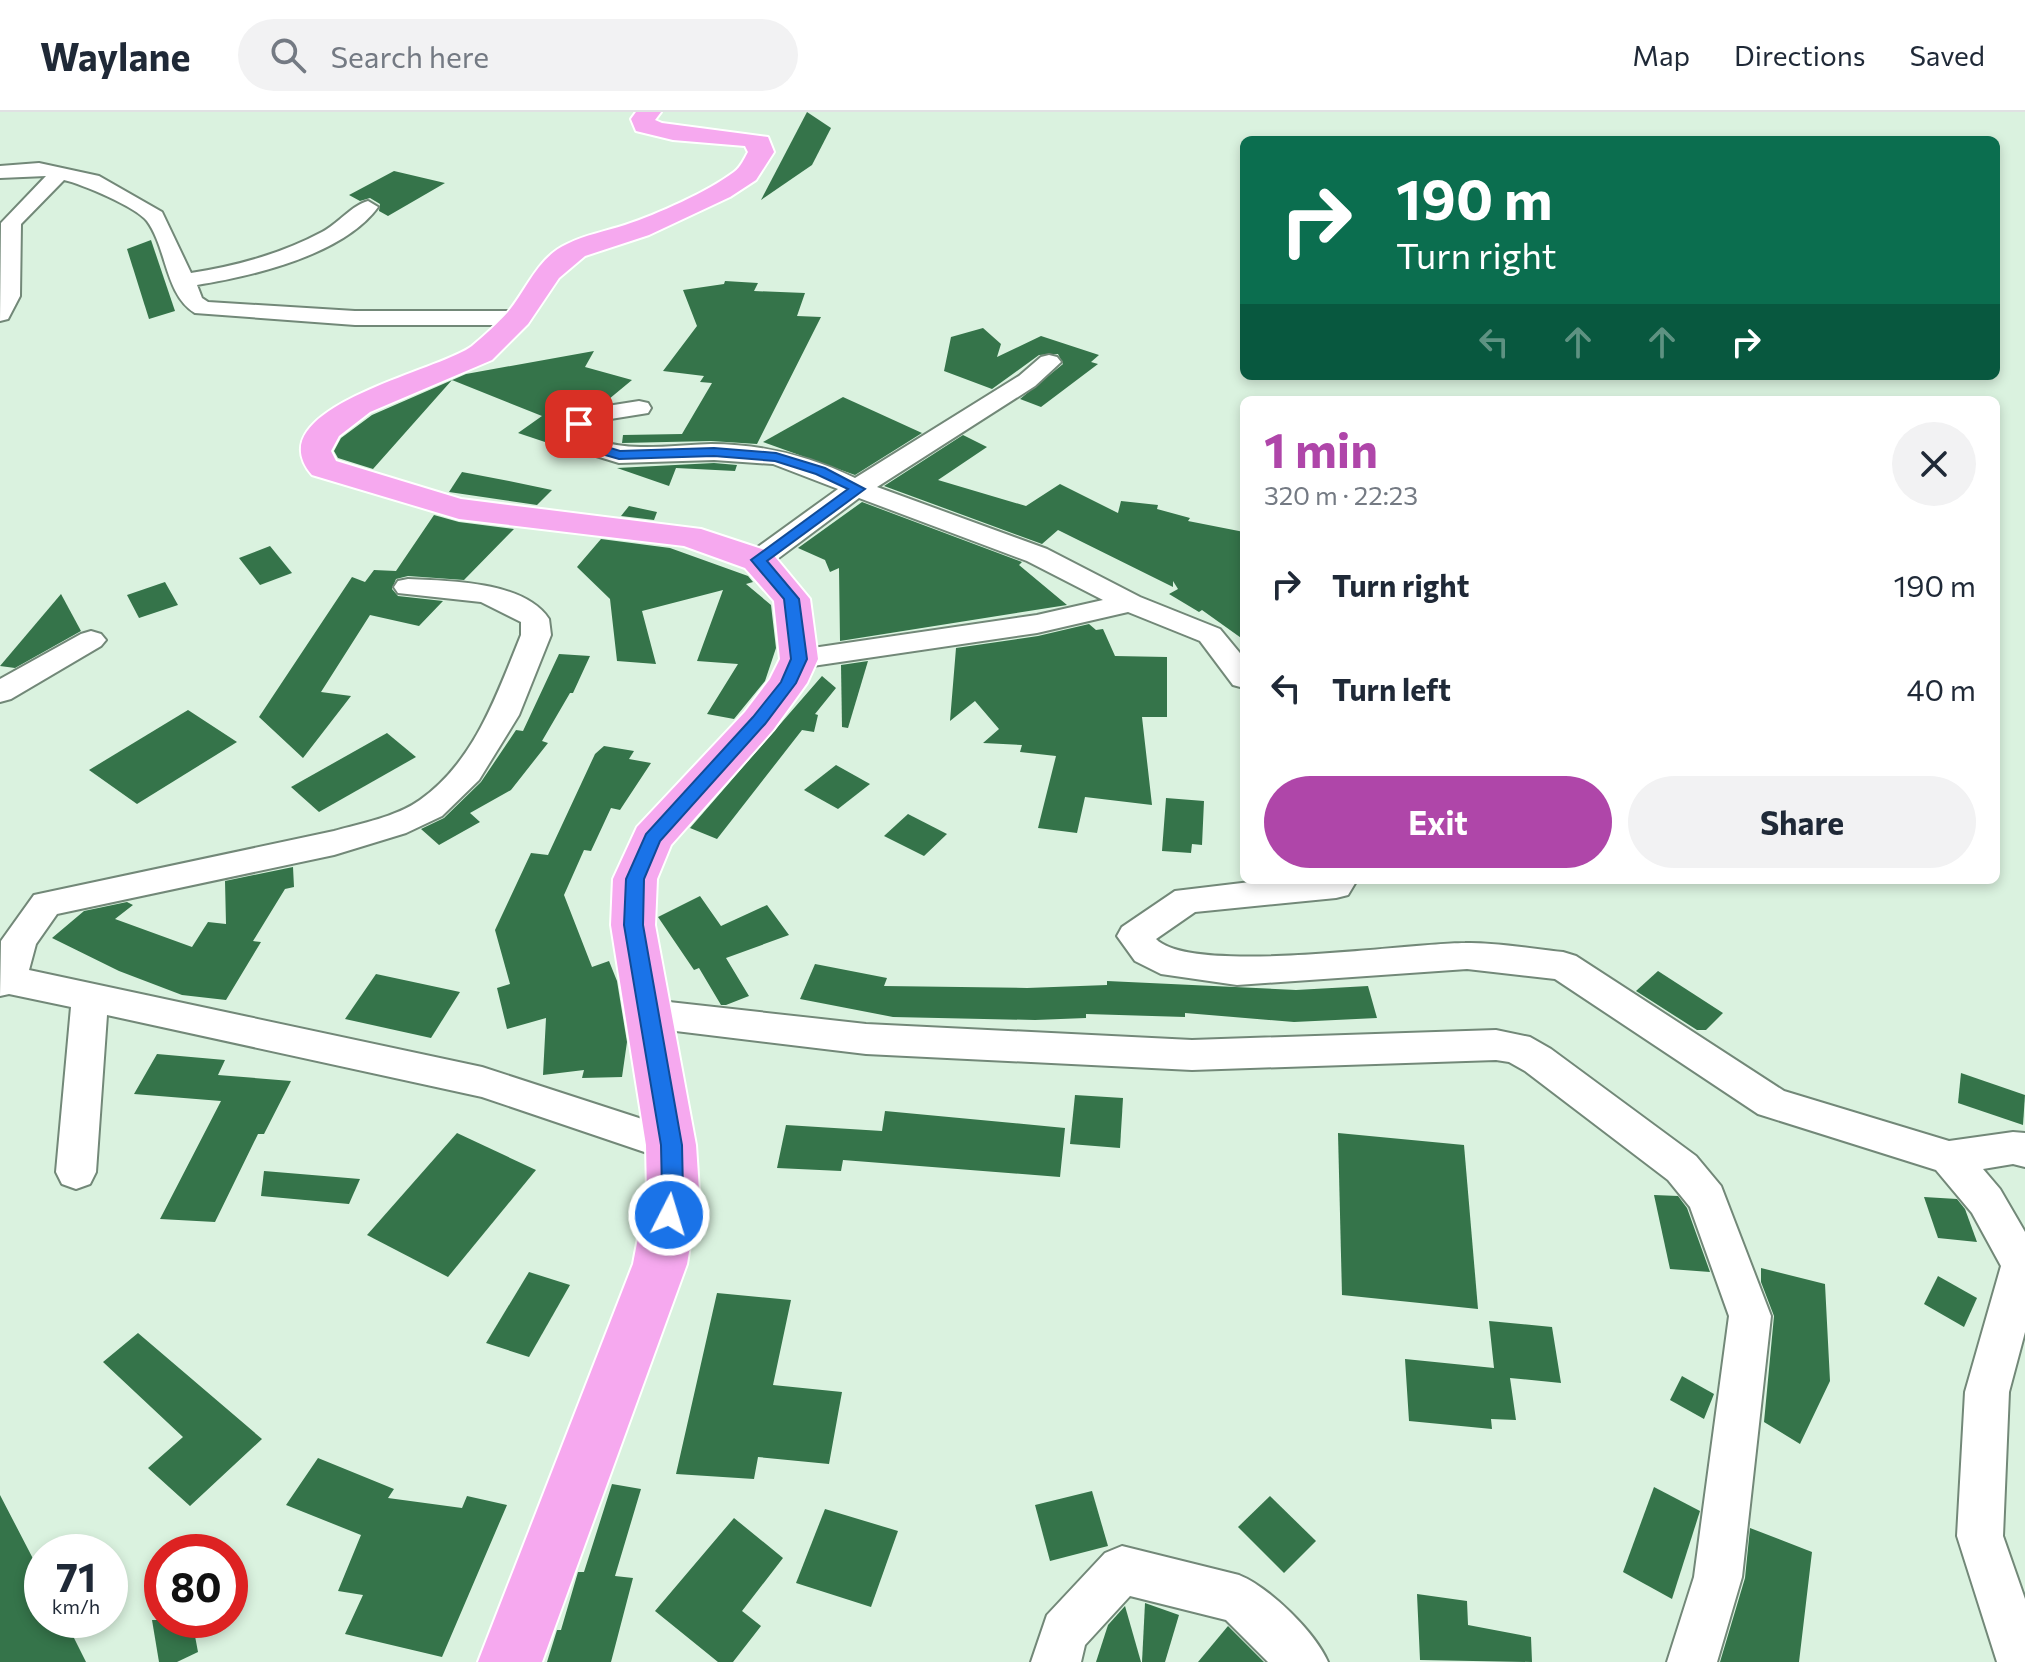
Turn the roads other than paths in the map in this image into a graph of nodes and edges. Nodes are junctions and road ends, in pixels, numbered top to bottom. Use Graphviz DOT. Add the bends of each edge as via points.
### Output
graph roads {
  1 [pos="649,112"];
  2 [pos="0,172"];
  3 [pos="60,173"];
  4 [pos="368,207"];
  5 [pos="184,281"];
  6 [pos="0,314"];
  7 [pos="518,318"];
  8 [pos="1049,362"];
  9 [pos="639,408"];
  10 [pos="858,489"];
  11 [pos="758,560"];
  12 [pos="408,587"];
  13 [pos="1130,603"];
  14 [pos="91,640"];
  15 [pos="799,659"];
  16 [pos="1240,673"];
  17 [pos="0,692"];
  18 [pos="1337,884"];
  19 [pos="4,981"];
  20 [pos="90,997"];
  21 [pos="651,1014"];
  22 [pos="671,1145"];
  23 [pos="2025,1150"];
  24 [pos="1949,1158"];
  25 [pos="76,1172"];
  26 [pos="510,1662"];
  27 [pos="1056,1662"];
  28 [pos="1303,1662"];
  29 [pos="1692,1662"];
  30 [pos="2022,1662"];
  1 -- 7 [label="highway" via="645,126 663,133 741,137 759,142 761,152 747,175 721,191 639,229 575,250 549,272"];
  2 -- 3 [label="street"];
  3 -- 5 [label="street" via="92,180 155,216"];
  3 -- 6 [label="street" via="11,223 9,296"];
  4 -- 5 [label="street" via="313,245 218,276"];
  5 -- 7 [label="street" via="193,302 203,308 355,318"];
  7 -- 11 [label="highway" via="481,354 359,405 325,431 316,459 324,468 363,482 459,509 689,536"];
  8 -- 10 [label="street"];
  9 -- 10 [label="street" via="591,415 579,424 589,446 619,455 714,452 776,457"];
  10 -- 11 [label="street"];
  10 -- 13 [label="street" via="1037,555"];
  11 -- 15 [label="highway" via="792,599"];
  12 -- 19 [label="street" via="501,597 535,619 536,635 504,715 454,788 431,808 394,825 334,843 46,904 19,941"];
  13 -- 15 [label="street" via="1037,624"];
  13 -- 16 [label="street" via="1210,635"];
  14 -- 17 [label="street"];
  15 -- 21 [label="highway" via="759,721 652,838 635,879 633,925"];
  18 -- 24 [label="street" via="1187,900 1134,936 1147,952 1174,964 1237,971 1467,956 1563,966 1772,1103"];
  19 -- 20 [label="street"];
  20 -- 22 [label="street" via="482,1082"];
  20 -- 25 [label="street"];
  21 -- 22 [label="highway"];
  21 -- 29 [label="street" via="881,1040 1192,1055 1496,1045 1517,1048 1538,1060 1682,1168 1699,1188 1750,1316 1718,1577"];
  22 -- 26 [label="highway" via="673,1191 660,1264"];
  23 -- 24 [label="street"];
  24 -- 30 [label="street" via="1986,1201 2022,1265 1987,1392 1980,1536"];
  27 -- 28 [label="street" via="1064,1632 1122,1570 1239,1599"];
}
